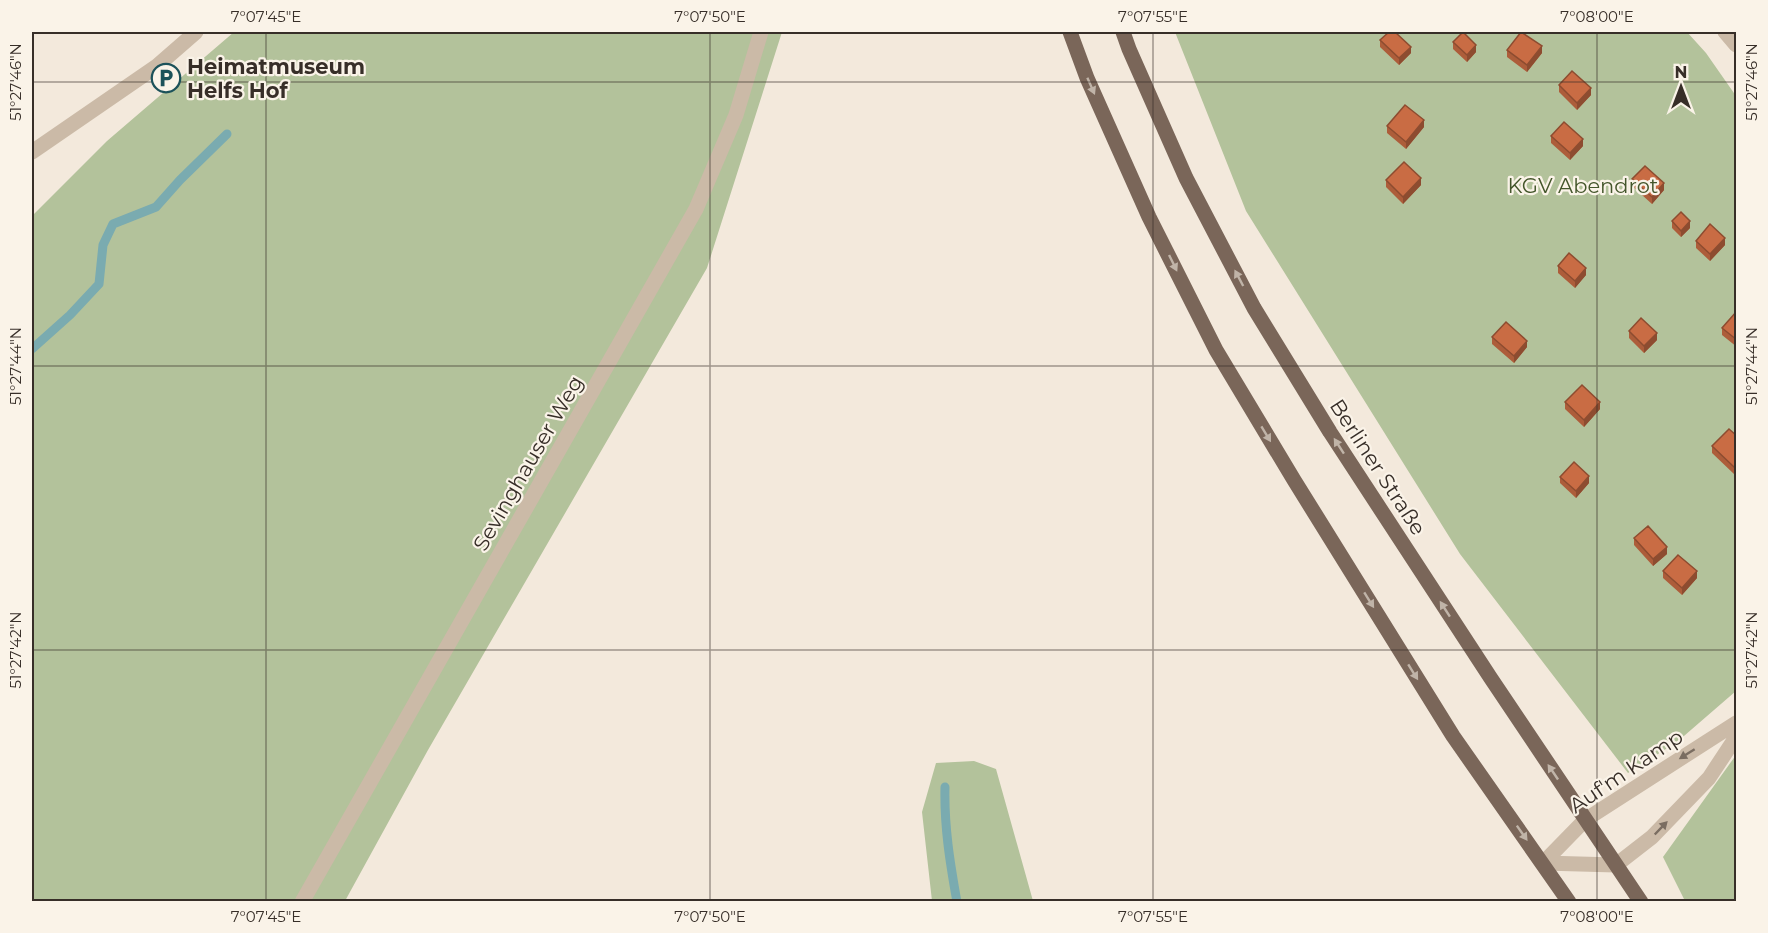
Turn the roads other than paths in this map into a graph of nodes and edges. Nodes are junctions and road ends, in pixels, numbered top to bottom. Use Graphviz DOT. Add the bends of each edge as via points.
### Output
graph roads {
  1 [pos="196,32"];
  2 [pos="760,32"];
  3 [pos="1070,32"];
  4 [pos="1123,32"];
  5 [pos="1725,32"];
  6 [pos="1737,45"];
  7 [pos="32,152"];
  8 [pos="1737,723"];
  9 [pos="1737,737"];
  10 [pos="1586,820"];
  11 [pos="1543,863"];
  12 [pos="1616,865"];
  13 [pos="302,902"];
  14 [pos="1569,902"];
  15 [pos="1641,902"];
  1 -- 7 [label="street" via="157,66"];
  2 -- 13 [label="street, Sevinghauser Weg" via="736,115 696,209"];
  3 -- 11 [label="main road, one-way" via="1149,217 1216,350 1453,736"];
  10 -- 4 [label="main road, Berliner Straße, one-way" via="1330,432 1254,308 1186,178"];
  5 -- 6 [label="street"];
  8 -- 10 [label="street, Auf'm Kamp, one-way"];
  12 -- 9 [label="street, one-way" via="1652,837 1709,777"];
  10 -- 11 [label="street, Auf'm Kamp"];
  10 -- 12 [label="main road, Berliner Straße"];
  11 -- 12 [label="street"];
  11 -- 14 [label="main road"];
  12 -- 15 [label="main road, Berliner Straße"];
}
